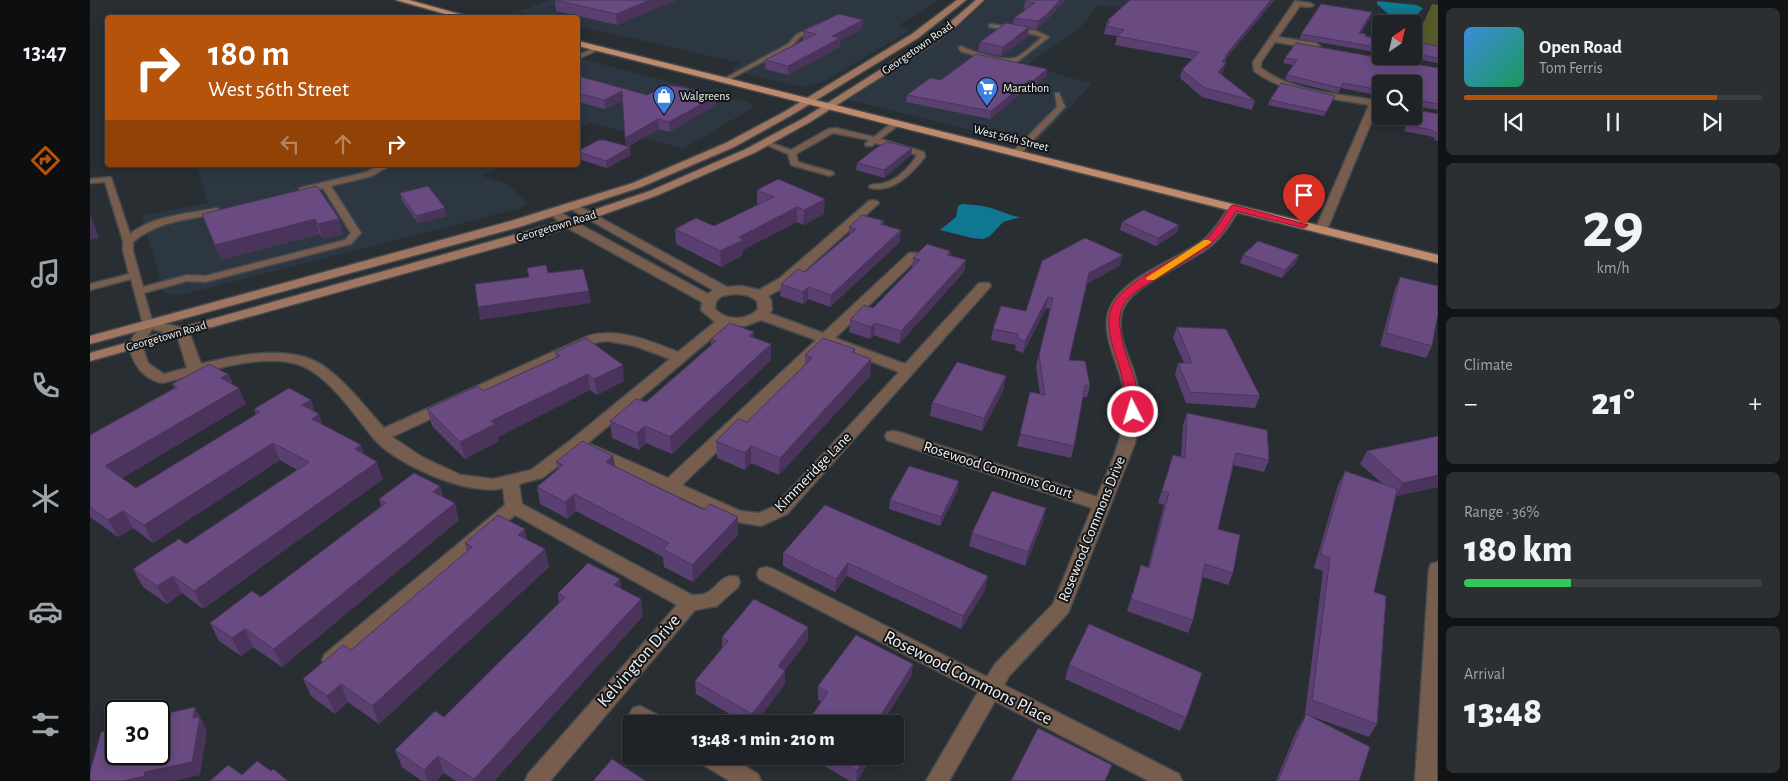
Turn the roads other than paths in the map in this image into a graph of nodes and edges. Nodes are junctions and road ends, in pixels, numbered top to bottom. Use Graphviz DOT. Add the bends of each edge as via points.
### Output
graph roads {
  1 [pos="400,0"];
  2 [pos="962,0"];
  3 [pos="980,0"];
  4 [pos="1310,5"];
  5 [pos="458,15"];
  6 [pos="821,24"];
  7 [pos="992,26"];
  8 [pos="1273,39"];
  9 [pos="580,45"];
  10 [pos="1321,47"];
  11 [pos="961,48"];
  12 [pos="596,49"];
  13 [pos="580,56"];
  14 [pos="723,81"];
  15 [pos="1057,94"];
  16 [pos="808,102"];
  17 [pos="1372,102"];
  18 [pos="828,107"];
  19 [pos="1372,117"];
  20 [pos="896,124"];
  21 [pos="872,141"];
  22 [pos="766,143"];
  23 [pos="792,153"];
  24 [pos="1016,153"];
  25 [pos="383,167"];
  26 [pos="830,174"];
  27 [pos="90,181"];
  28 [pos="326,185"];
  29 [pos="874,186"];
  30 [pos="290,194"];
  31 [pos="873,203"];
  32 [pos="573,207"];
  33 [pos="1234,208"];
  34 [pos="226,209"];
  35 [pos="555,213"];
  36 [pos="588,217"];
  37 [pos="568,223"];
  38 [pos="1322,230"];
  39 [pos="128,241"];
  40 [pos="913,256"];
  41 [pos="1438,259"];
  42 [pos="135,275"];
  43 [pos="984,286"];
  44 [pos="90,287"];
  45 [pos="139,291"];
  46 [pos="724,291"];
  47 [pos="760,295"];
  48 [pos="709,300"];
  49 [pos="762,315"];
  50 [pos="724,321"];
  51 [pos="148,324"];
  52 [pos="183,332"];
  53 [pos="825,338"];
  54 [pos="90,340"];
  55 [pos="135,345"];
  56 [pos="90,357"];
  57 [pos="680,358"];
  58 [pos="195,369"];
  59 [pos="908,370"];
  60 [pos="381,436"];
  61 [pos="893,436"];
  62 [pos="576,444"];
  63 [pos="510,481"];
  64 [pos="670,486"];
  65 [pos="1103,505"];
  66 [pos="514,507"];
  67 [pos="1438,569"];
  68 [pos="766,574"];
  69 [pos="731,582"];
  70 [pos="690,603"];
  71 [pos="324,667"];
  72 [pos="990,689"];
  73 [pos="723,765"];
  74 [pos="536,781"];
  75 [pos="750,781"];
  76 [pos="937,781"];
  77 [pos="1170,781"];
  78 [pos="1426,781"];
  1 -- 5 [label="main road"];
  2 -- 16 [label="main road, Georgetown Road" via="915,36"];
  3 -- 18 [label="main road, Georgetown Road" via="929,41"];
  4 -- 8 [label="street" via="1298,3"];
  6 -- 14 [label="lane" via="798,36 790,45"];
  7 -- 11 [label="lane" via="1046,37 1016,60 1002,60"];
  8 -- 10 [label="street"];
  8 -- 17 [label="street" via="1256,64 1264,75 1292,86"];
  9 -- 12 [label="main road, West 56th Street"];
  12 -- 13 [label="lane"];
  12 -- 14 [label="main road, West 56th Street"];
  14 -- 16 [label="main road, West 56th Street"];
  15 -- 24 [label="lane" via="1061,106"];
  16 -- 18 [label="main road, West 56th Street"];
  16 -- 32 [label="main road, Georgetown Road" via="695,161"];
  18 -- 20 [label="main road, West 56th Street"];
  18 -- 22 [label="main road, Georgetown Road"];
  19 -- 38 [label="street"];
  20 -- 21 [label="lane"];
  20 -- 24 [label="main road, West 56th Street"];
  21 -- 23 [label="lane" via="843,131 830,131"];
  21 -- 29 [label="lane" via="921,154 896,182 881,188"];
  22 -- 23 [label="lane"];
  22 -- 36 [label="main road, Georgetown Road" via="678,184"];
  23 -- 26 [label="lane" via="794,163"];
  24 -- 33 [label="main road, West 56th Street"];
  25 -- 28 [label="lane"];
  27 -- 39 [label="lane" via="108,179"];
  28 -- 30 [label="lane"];
  28 -- 45 [label="lane" via="356,232 348,242 205,279 187,278"];
  31 -- 47 [label="street" via="785,281"];
  32 -- 35 [label="main road, Georgetown Road"];
  32 -- 36 [label="street"];
  33 -- 38 [label="main road, West 56th Street"];
  33 -- 65 [label="street, Rosewood Commons Drive" via="1216,236 1131,290 1116,309 1115,329 1130,381 1133,412 1127,442"];
  34 -- 39 [label="lane" via="156,225 136,232"];
  35 -- 37 [label="street"];
  35 -- 51 [label="main road, Georgetown Road"];
  36 -- 37 [label="main road, Georgetown Road"];
  36 -- 46 [label="street"];
  37 -- 48 [label="street"];
  37 -- 52 [label="main road, Georgetown Road"];
  38 -- 41 [label="main road, West 56th Street"];
  39 -- 42 [label="lane"];
  40 -- 53 [label="street"];
  42 -- 44 [label="lane"];
  42 -- 45 [label="lane"];
  43 -- 59 [label="street, Kimmeridge Lane"];
  45 -- 51 [label="lane"];
  46 -- 47 [label="street" via="743,290"];
  46 -- 48 [label="street"];
  47 -- 49 [label="street" via="766,305"];
  48 -- 50 [label="street" via="708,310"];
  49 -- 50 [label="street" via="745,322"];
  49 -- 53 [label="street"];
  50 -- 57 [label="street"];
  51 -- 52 [label="street"];
  51 -- 54 [label="main road, Georgetown Road"];
  51 -- 55 [label="street"];
  52 -- 55 [label="main road, Georgetown Road"];
  52 -- 58 [label="street"];
  53 -- 59 [label="street"];
  53 -- 64 [label="street"];
  55 -- 56 [label="main road, Georgetown Road"];
  55 -- 58 [label="street" via="142,365 162,379"];
  57 -- 60 [label="street" via="620,339 598,338"];
  57 -- 62 [label="street"];
  58 -- 60 [label="street" via="265,358 295,360 316,367 342,390"];
  59 -- 64 [label="street, Kimmeridge Lane" via="781,510 761,520 738,517"];
  60 -- 63 [label="street" via="416,461 458,480 494,485"];
  61 -- 65 [label="street, Rosewood Commons Court"];
  62 -- 63 [label="street" via="536,474"];
  62 -- 64 [label="street, Kimmeridge Lane"];
  63 -- 66 [label="street"];
  65 -- 72 [label="street, Rosewood Commons Drive" via="1061,608 1007,662"];
  66 -- 70 [label="street, Kelvington Drive"];
  66 -- 71 [label="street"];
  67 -- 78 [label="street"];
  68 -- 72 [label="street, Rosewood Commons Place"];
  69 -- 70 [label="street" via="710,601"];
  70 -- 74 [label="street, Kelvington Drive"];
  72 -- 76 [label="street, Rosewood Commons Drive"];
  72 -- 77 [label="street, Rosewood Commons Place"];
  73 -- 75 [label="street"];
}
